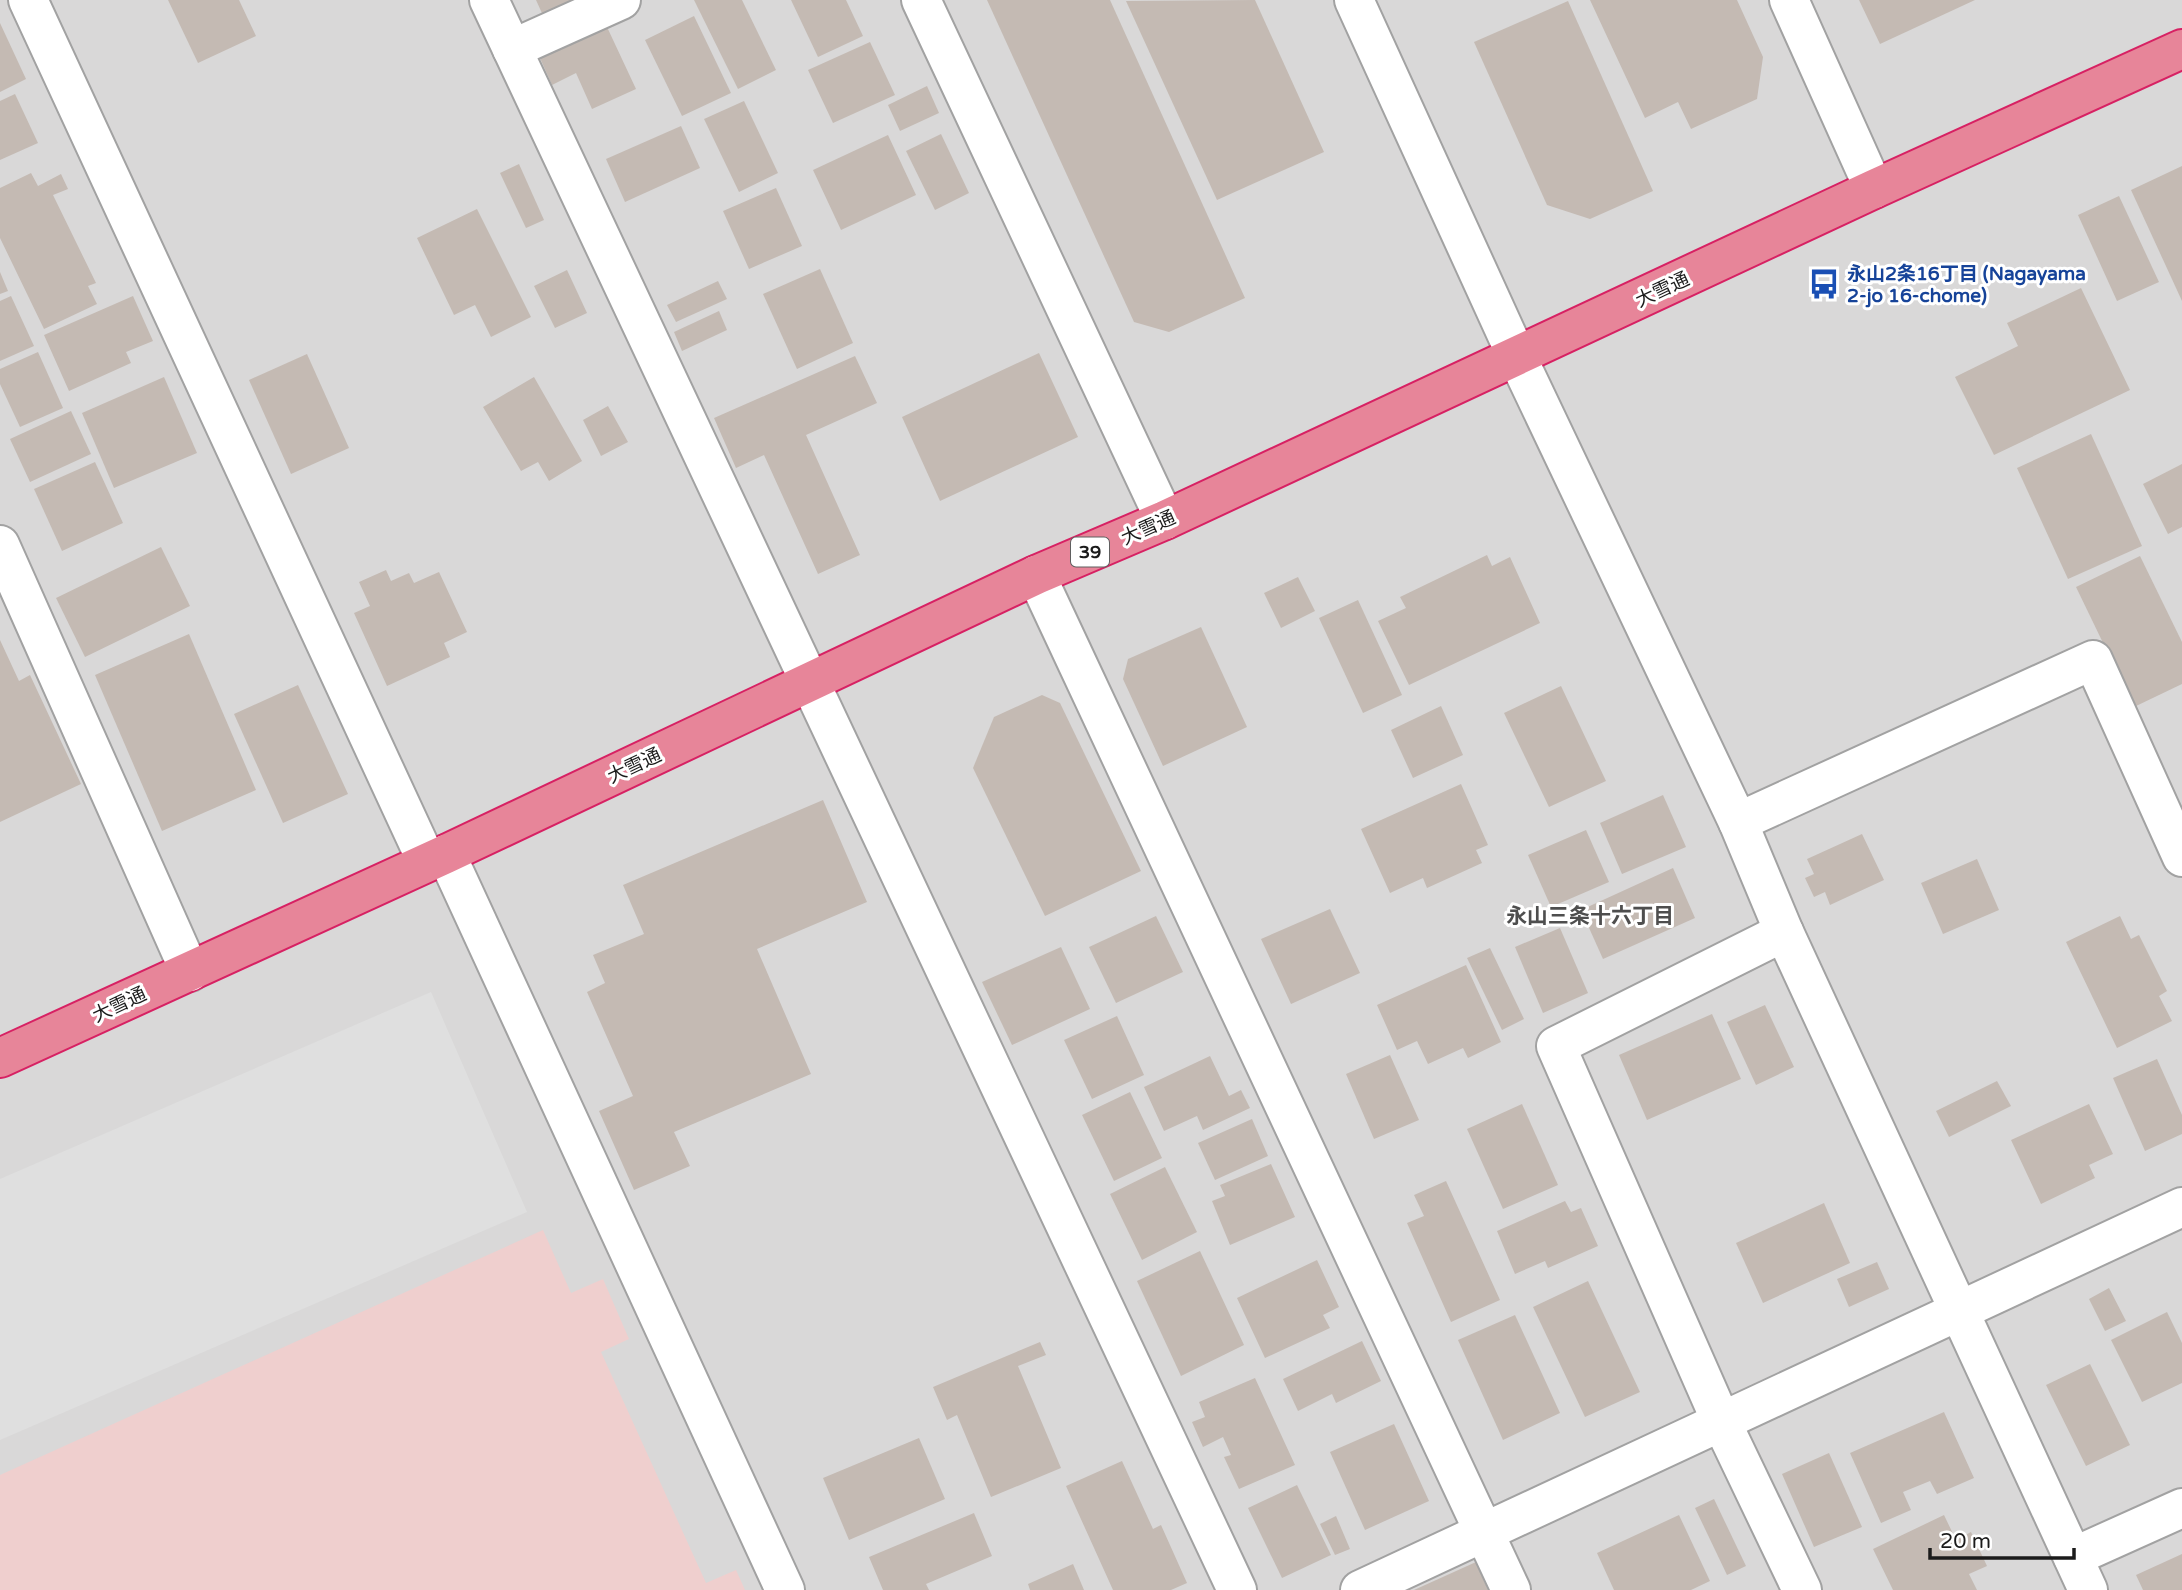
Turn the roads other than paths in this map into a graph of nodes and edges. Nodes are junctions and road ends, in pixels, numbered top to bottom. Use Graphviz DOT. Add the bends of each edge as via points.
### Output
graph roads {
  1 [pos="28,0"];
  2 [pos="489,0"];
  3 [pos="621,0"];
  4 [pos="921,0"];
  5 [pos="1353,0"];
  6 [pos="1789,0"];
  7 [pos="512,49"];
  8 [pos="2182,49"];
  9 [pos="1874,189"];
  10 [pos="1517,357"];
  11 [pos="1165,520"];
  12 [pos="0,545"];
  13 [pos="1037,575"];
  14 [pos="809,682"];
  15 [pos="1738,822"];
  16 [pos="2182,857"];
  17 [pos="437,858"];
  18 [pos="1784,932"];
  19 [pos="190,972"];
  20 [pos="0,1058"];
  21 [pos="2182,1207"];
  22 [pos="1960,1313"];
  23 [pos="1721,1421"];
  24 [pos="2182,1508"];
  25 [pos="1483,1530"];
  26 [pos="2081,1574"];
  27 [pos="785,1590"];
  28 [pos="1237,1590"];
  29 [pos="1360,1590"];
  30 [pos="1511,1590"];
  31 [pos="1802,1590"];
  1 -- 17 [label="street"];
  2 -- 7 [label="street"];
  3 -- 7 [label="street"];
  4 -- 11 [label="street"];
  5 -- 10 [label="street"];
  6 -- 9 [label="street"];
  7 -- 14 [label="street"];
  8 -- 9 [label="highway, 大雪通 / 39"];
  9 -- 10 [label="highway, 大雪通 / 39"];
  10 -- 11 [label="highway, 大雪通 / 39"];
  10 -- 15 [label="street"];
  11 -- 13 [label="highway, 大雪通 / 39"];
  12 -- 19 [label="street"];
  13 -- 14 [label="highway, 大雪通 / 39"];
  13 -- 25 [label="street"];
  14 -- 17 [label="highway, 大雪通 / 39"];
  14 -- 28 [label="street"];
  15 -- 16 [label="street" via="2092,660"];
  15 -- 18 [label="street"];
  17 -- 19 [label="highway, 大雪通 / 39"];
  17 -- 27 [label="street"];
  18 -- 22 [label="street"];
  18 -- 23 [label="street" via="1556,1046"];
  19 -- 20 [label="highway, 大雪通 / 39"];
  21 -- 22 [label="street"];
  22 -- 23 [label="street"];
  22 -- 26 [label="street"];
  23 -- 25 [label="street"];
  23 -- 31 [label="street"];
  24 -- 26 [label="street"];
  25 -- 29 [label="street"];
  25 -- 30 [label="street"];
}
